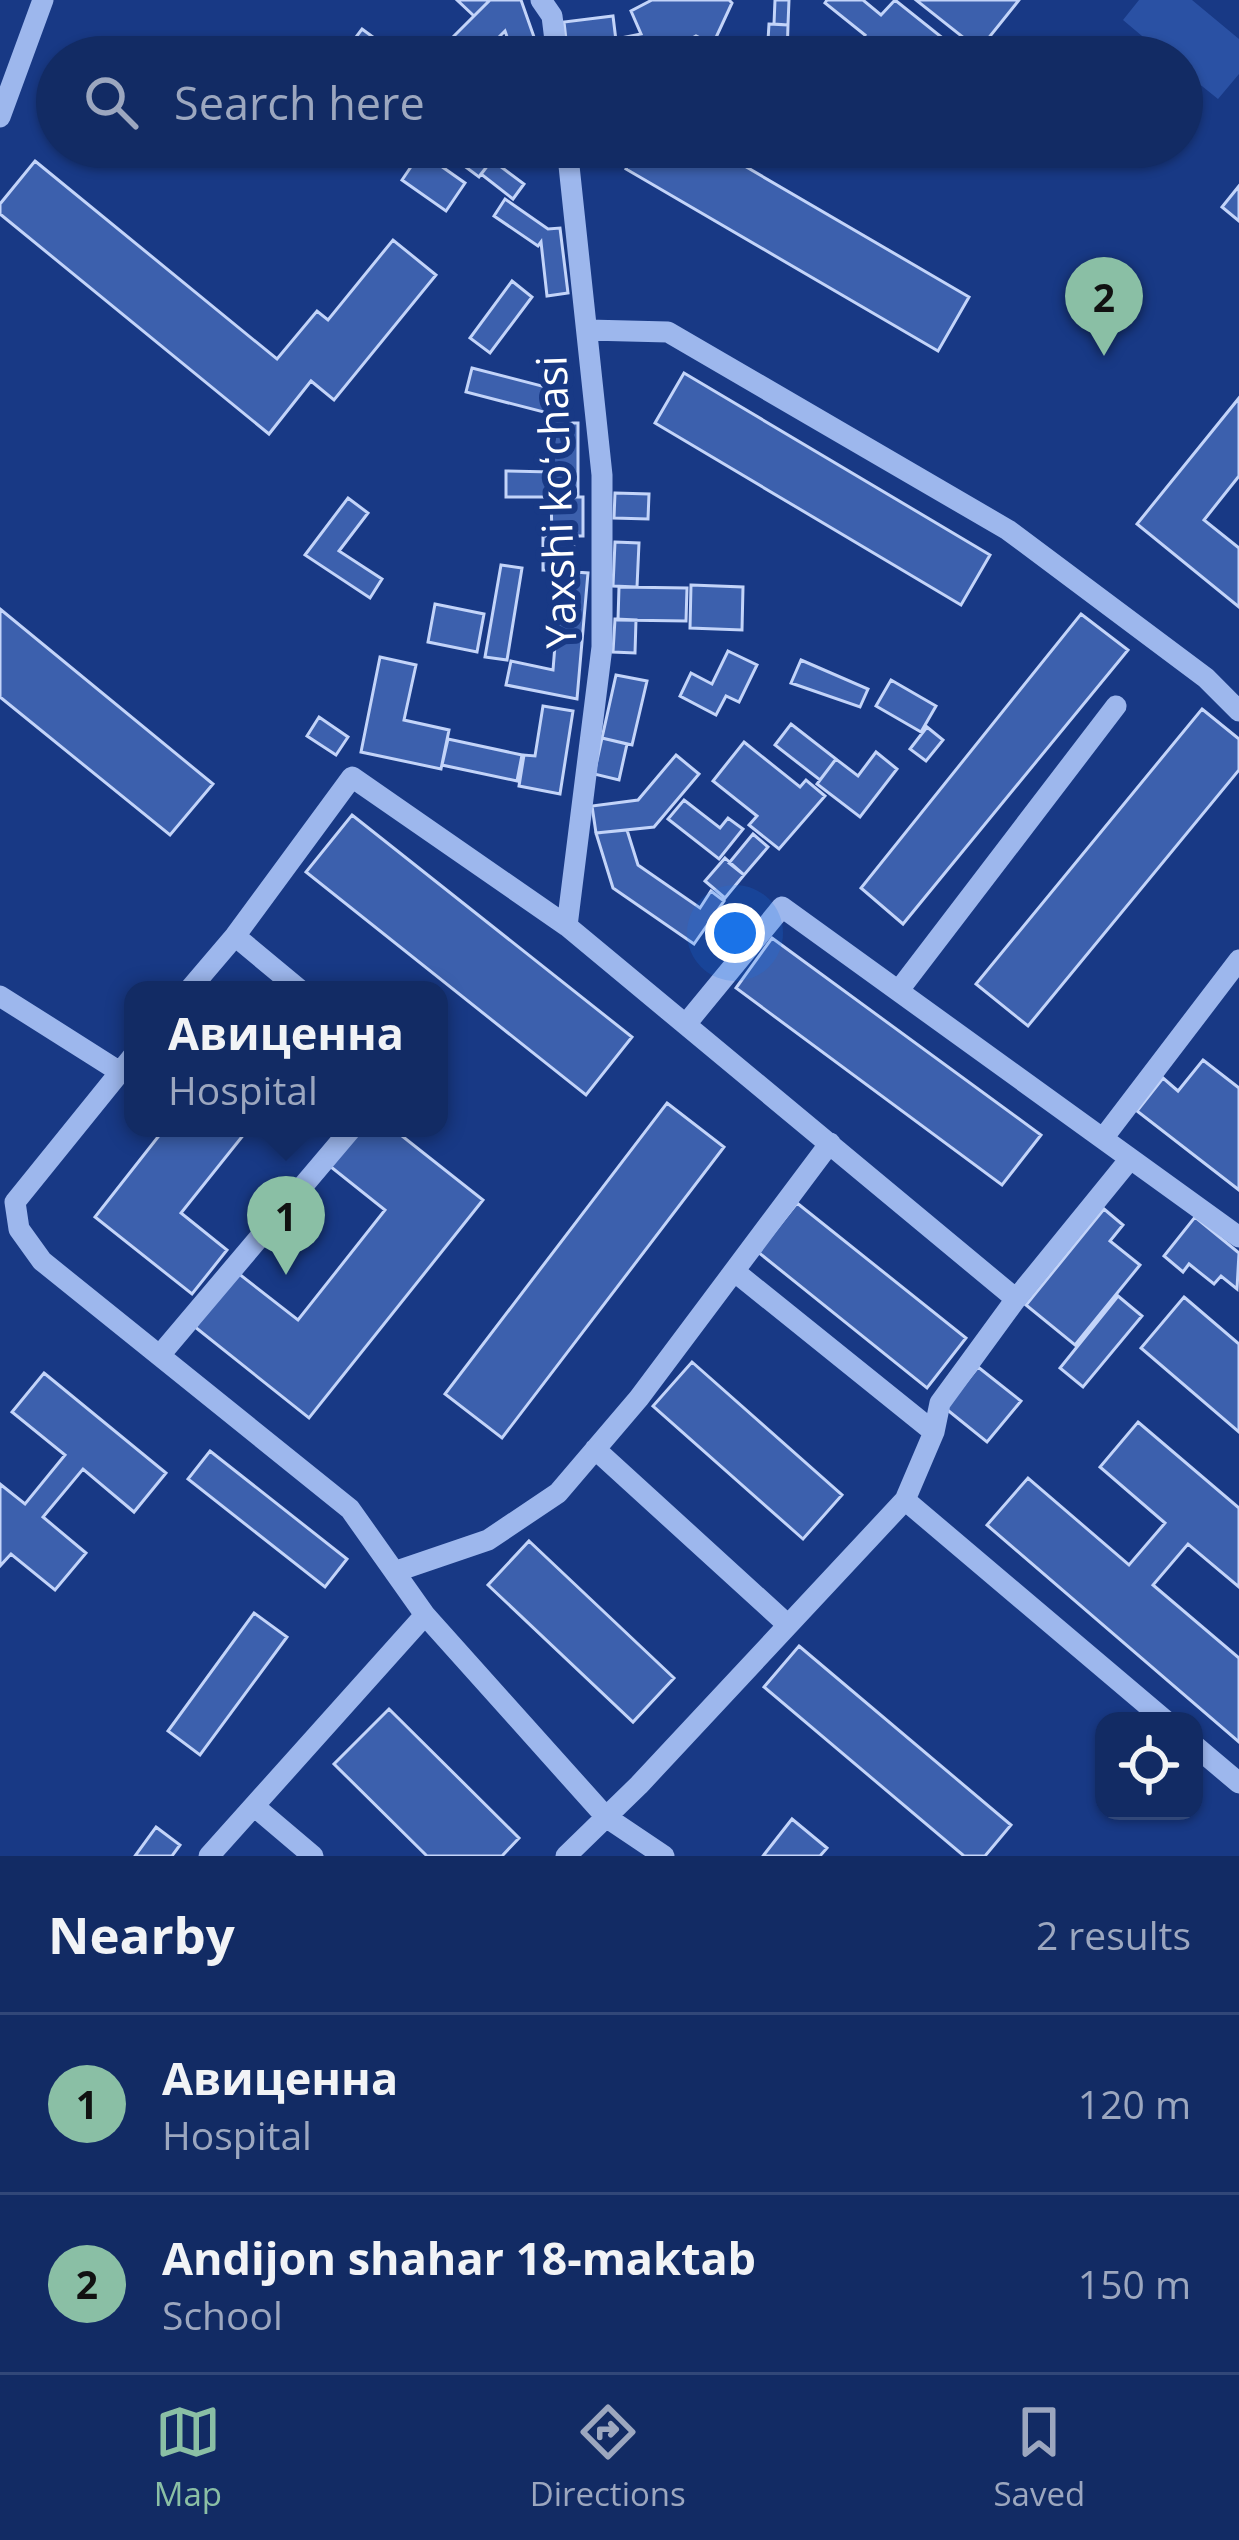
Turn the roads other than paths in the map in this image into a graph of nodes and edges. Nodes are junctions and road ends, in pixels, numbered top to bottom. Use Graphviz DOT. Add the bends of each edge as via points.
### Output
graph roads {
  1 [pos="43,0"];
  2 [pos="541,0"];
  3 [pos="554,36"];
  4 [pos="0,117"];
  5 [pos="569,168"];
  6 [pos="588,330"];
  7 [pos="1116,706"];
  8 [pos="1239,711"];
  9 [pos="566,926"];
  10 [pos="235,936"];
  11 [pos="1239,960"];
  12 [pos="197,981"];
  13 [pos="289,981"];
  14 [pos="899,990"];
  15 [pos="0,996"];
  16 [pos="686,1024"];
  17 [pos="124,1063"];
  18 [pos="124,1066"];
  19 [pos="344,1137"];
  20 [pos="1104,1137"];
  21 [pos="830,1143"];
  22 [pos="1130,1160"];
  23 [pos="1239,1238"];
  24 [pos="734,1271"];
  25 [pos="1016,1299"];
  26 [pos="160,1355"];
  27 [pos="934,1432"];
  28 [pos="595,1449"];
  29 [pos="905,1500"];
  30 [pos="397,1571"];
  31 [pos="424,1615"];
  32 [pos="788,1625"];
  33 [pos="1155,1712"];
  34 [pos="1203,1753"];
  35 [pos="1239,1783"];
  36 [pos="254,1806"];
  37 [pos="606,1817"];
  38 [pos="209,1856"];
  39 [pos="314,1856"];
  40 [pos="566,1856"];
  41 [pos="664,1856"];
  1 -- 4 [label="street"];
  2 -- 3 [label="street"];
  5 -- 6 [label="street, Yaxshi koʻchasi"];
  6 -- 8 [label="street" via="668,332 988,519 1206,678"];
  6 -- 9 [label="street, Yaxshi koʻchasi" via="602,476 602,646"];
  7 -- 14 [label="street"];
  9 -- 10 [label="street" via="352,777"];
  9 -- 16 [label="street"];
  10 -- 12 [label="street"];
  10 -- 13 [label="street"];
  11 -- 20 [label="street"];
  14 -- 16 [label="street" via="782,907"];
  14 -- 20 [label="street"];
  15 -- 17 [label="street"];
  16 -- 21 [label="street"];
  18 -- 26 [label="street" via="15,1202 19,1229 42,1261"];
  19 -- 26 [label="street"];
  20 -- 22 [label="street"];
  21 -- 24 [label="street"];
  21 -- 25 [label="street"];
  22 -- 23 [label="street"];
  22 -- 25 [label="street"];
  24 -- 27 [label="street"];
  24 -- 28 [label="street"];
  25 -- 27 [label="street" via="940,1402"];
  26 -- 30 [label="street" via="350,1508"];
  27 -- 29 [label="street"];
  28 -- 30 [label="street" via="558,1493 488,1540"];
  28 -- 32 [label="street"];
  29 -- 32 [label="street"];
  29 -- 33 [label="street"];
  30 -- 31 [label="street"];
  31 -- 36 [label="street"];
  31 -- 37 [label="street"];
  32 -- 37 [label="street"];
  34 -- 35 [label="street"];
  36 -- 38 [label="street"];
  36 -- 39 [label="street"];
  37 -- 40 [label="street"];
  37 -- 41 [label="street"];
}
